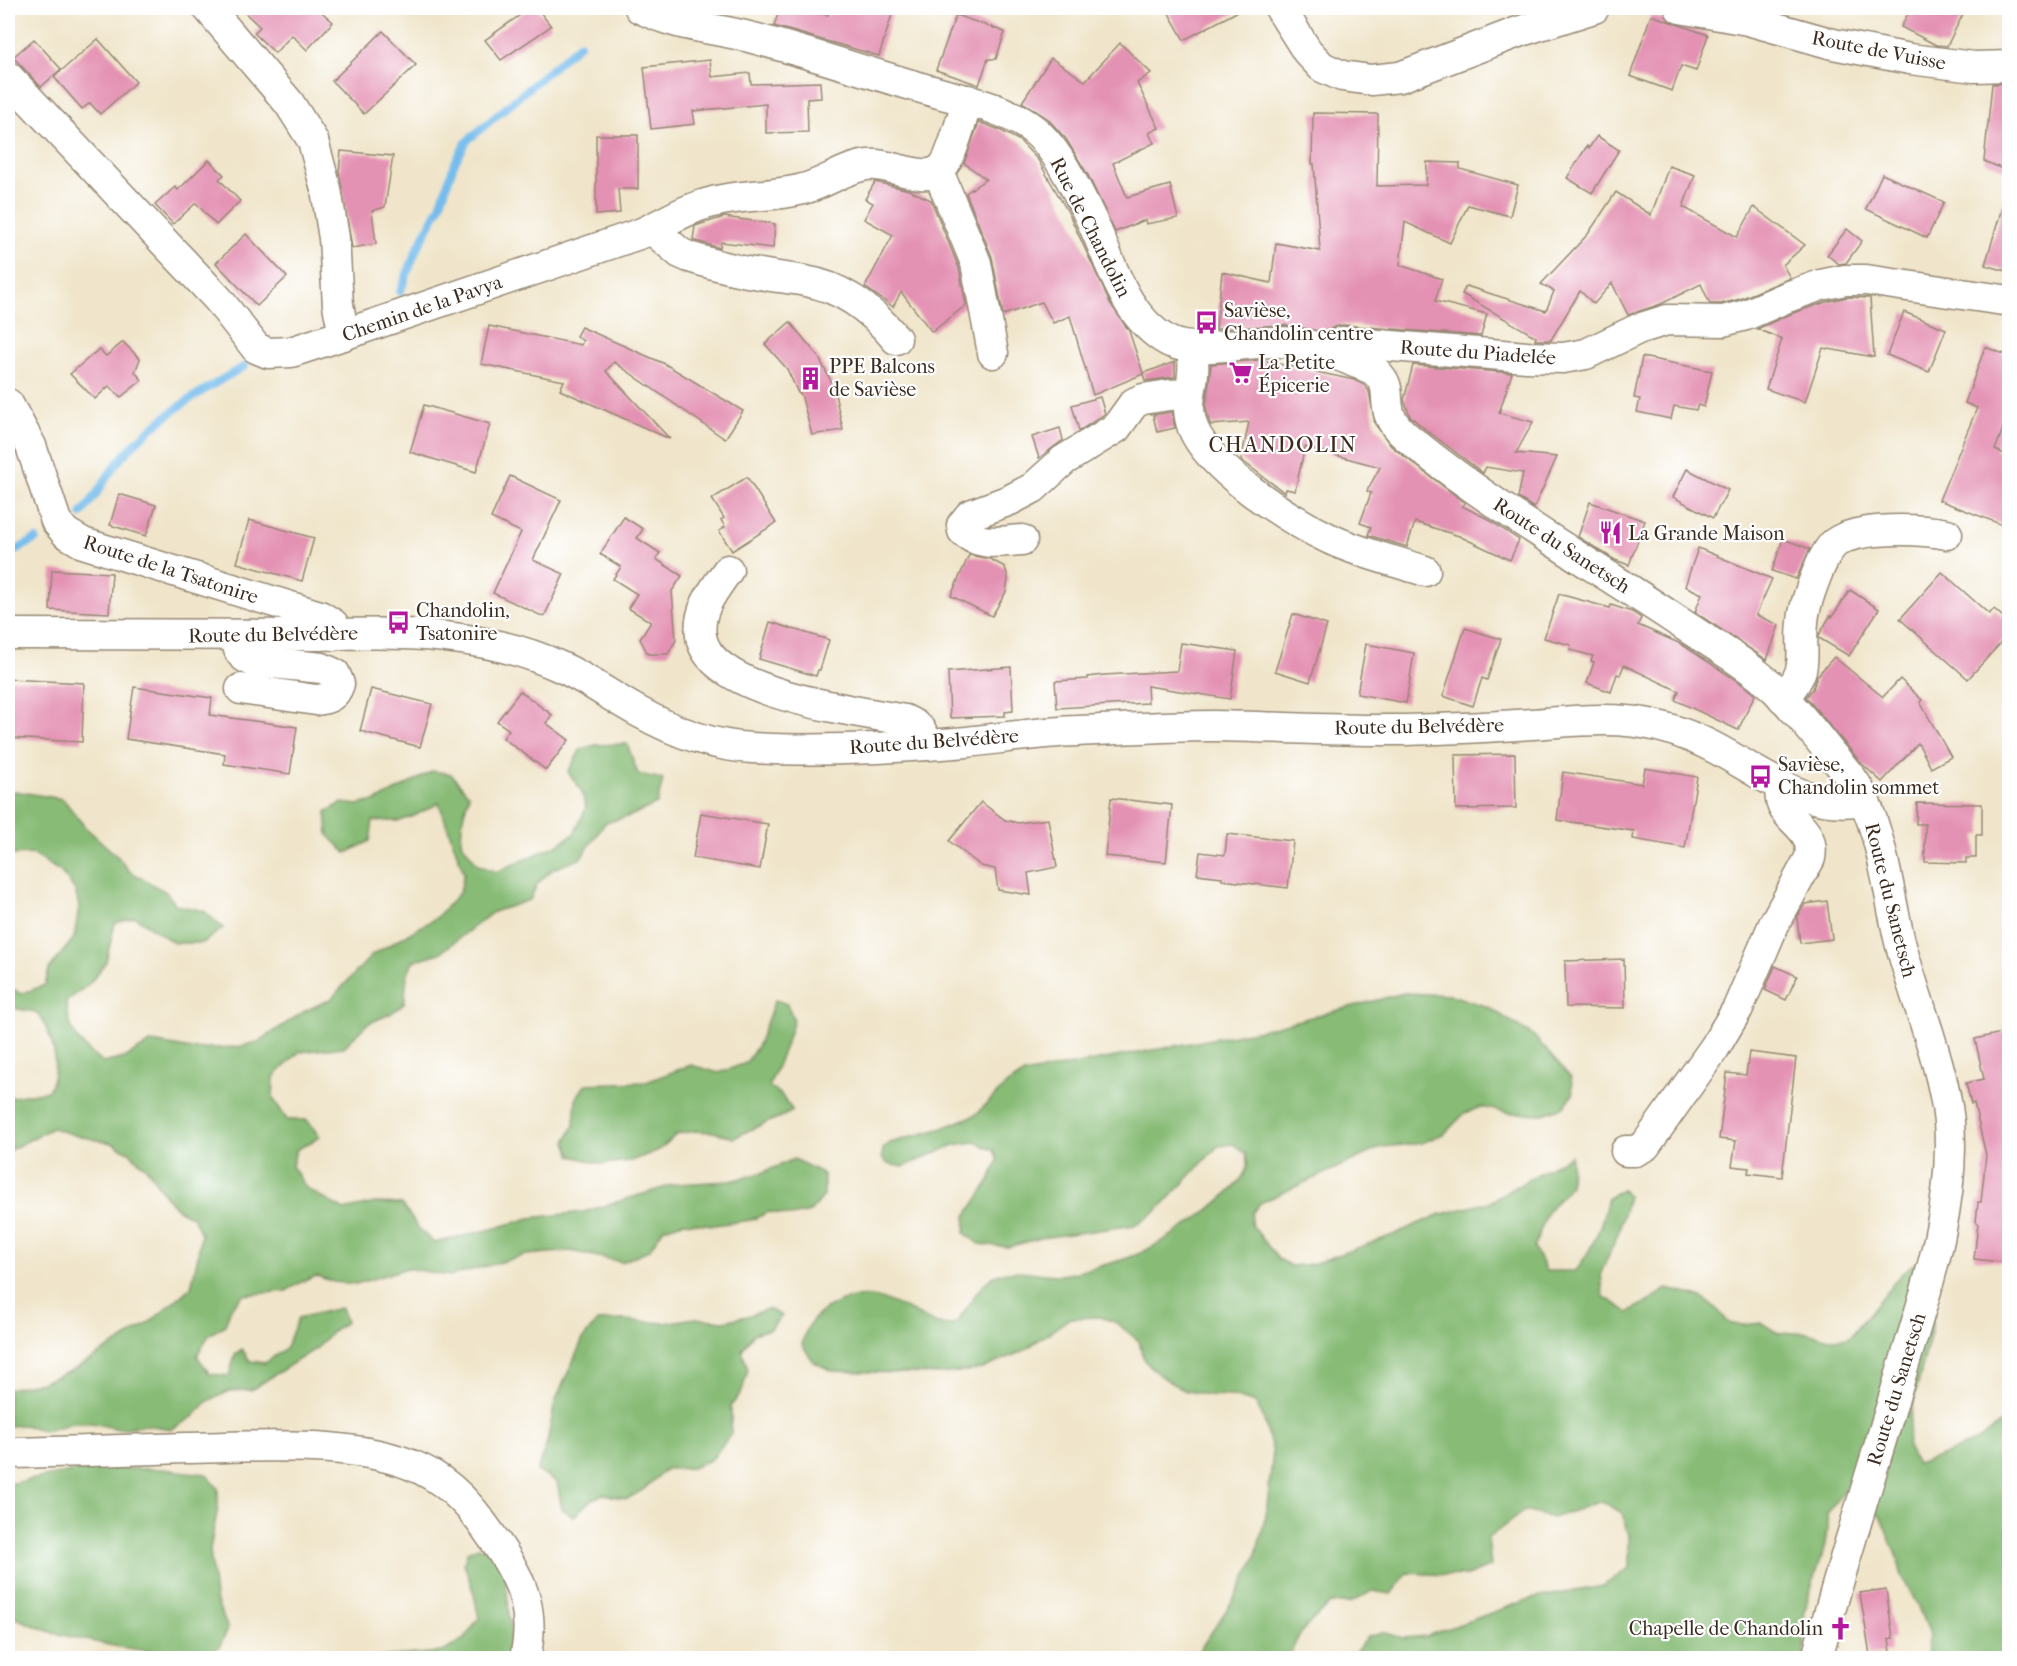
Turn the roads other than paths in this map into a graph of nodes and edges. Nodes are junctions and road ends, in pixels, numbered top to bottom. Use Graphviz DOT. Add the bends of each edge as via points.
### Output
graph roads {
  1 [pos="208,8"];
  2 [pos="1280,8"];
  3 [pos="1594,8"];
  4 [pos="1680,8"];
  5 [pos="648,9"];
  6 [pos="2010,66"];
  7 [pos="8,77"];
  8 [pos="968,100"];
  9 [pos="938,171"];
  10 [pos="652,229"];
  11 [pos="2010,301"];
  12 [pos="344,335"];
  13 [pos="896,339"];
  14 [pos="1192,347"];
  15 [pos="1328,350"];
  16 [pos="993,353"];
  17 [pos="1188,394"];
  18 [pos="8,404"];
  19 [pos="1947,534"];
  20 [pos="1022,540"];
  21 [pos="728,570"];
  22 [pos="1425,571"];
  23 [pos="8,634"];
  24 [pos="334,635"];
  25 [pos="237,636"];
  26 [pos="241,689"];
  27 [pos="1783,698"];
  28 [pos="926,745"];
  29 [pos="1782,786"];
  30 [pos="1864,800"];
  31 [pos="1626,1151"];
  32 [pos="8,1453"];
  33 [pos="525,1659"];
  34 [pos="1817,1659"];
  1 -- 12 [label="street" via="289,104 313,141 333,229"];
  2 -- 3 [label="street" via="1322,67 1342,76 1371,80 1400,77"];
  4 -- 6 [label="street, Route de Vuisse" via="1748,20 1833,44 1910,59 1974,67"];
  5 -- 8 [label="street, Rue de Chandolin" via="688,26 750,37"];
  7 -- 12 [label="street, Chemin de la Pavya" via="218,299 256,348 282,353"];
  8 -- 9 [label="street" via="949,156"];
  8 -- 14 [label="street, Rue de Chandolin" via="1012,116 1047,143 1078,192 1130,304 1161,336 1177,345"];
  9 -- 10 [label="street, Chemin de la Pavya" via="925,175 880,165 863,166 801,190 696,207"];
  9 -- 16 [label="street" via="976,263"];
  10 -- 12 [label="street, Chemin de la Pavya"];
  10 -- 13 [label="street" via="680,253 695,259 831,288 859,303"];
  11 -- 15 [label="street, Route du Piadelée" via="1845,280 1723,321 1667,320 1586,354 1563,358 1342,342"];
  14 -- 15 [label="street, Rue de Chandolin" via="1283,342"];
  14 -- 17 [label="street" via="1193,371"];
  15 -- 27 [label="street, Route du Sanetsch" via="1368,367 1381,377 1388,390 1389,413 1395,425 1443,465 1752,669"];
  17 -- 20 [label="street" via="1134,403 1116,428 1064,460 1033,488 970,515 962,525 963,531 985,542"];
  17 -- 22 [label="street" via="1193,427 1206,449 1236,478 1294,520 1331,539"];
  18 -- 24 [label="street, Route de la Tsatonire" via="31,446 56,521 66,533 83,543 320,616 333,624"];
  19 -- 27 [label="street" via="1923,529 1884,531 1847,536 1833,545 1804,609 1802,669"];
  21 -- 28 [label="street" via="707,600 701,636 707,653 726,671 746,683 810,702 905,720 918,726"];
  23 -- 25 [label="street, Route du Belvédère"];
  24 -- 25 [label="street, Route du Belvédère"];
  24 -- 28 [label="street, Route du Belvédère" via="436,637 523,652 566,669 661,723 730,746"];
  25 -- 26 [label="street" via="244,658 322,668 335,674 339,684 328,699 316,700"];
  27 -- 30 [label="street, Route du Sanetsch" via="1850,776"];
  28 -- 29 [label="street, Route du Belvédère" via="1045,733 1153,728 1404,730 1620,720 1663,727 1692,737"];
  29 -- 30 [label="street, Route du Belvédère" via="1814,800"];
  29 -- 31 [label="street" via="1781,807 1807,834 1812,847 1809,858 1774,924 1738,1008 1715,1047 1645,1146"];
  30 -- 34 [label="street, Route du Sanetsch" via="1905,963 1944,1091 1949,1153 1942,1222 1918,1317 1835,1587"];
  32 -- 33 [label="street" via="314,1448 368,1453 417,1467 445,1483 468,1503 509,1562 528,1609"];
}
